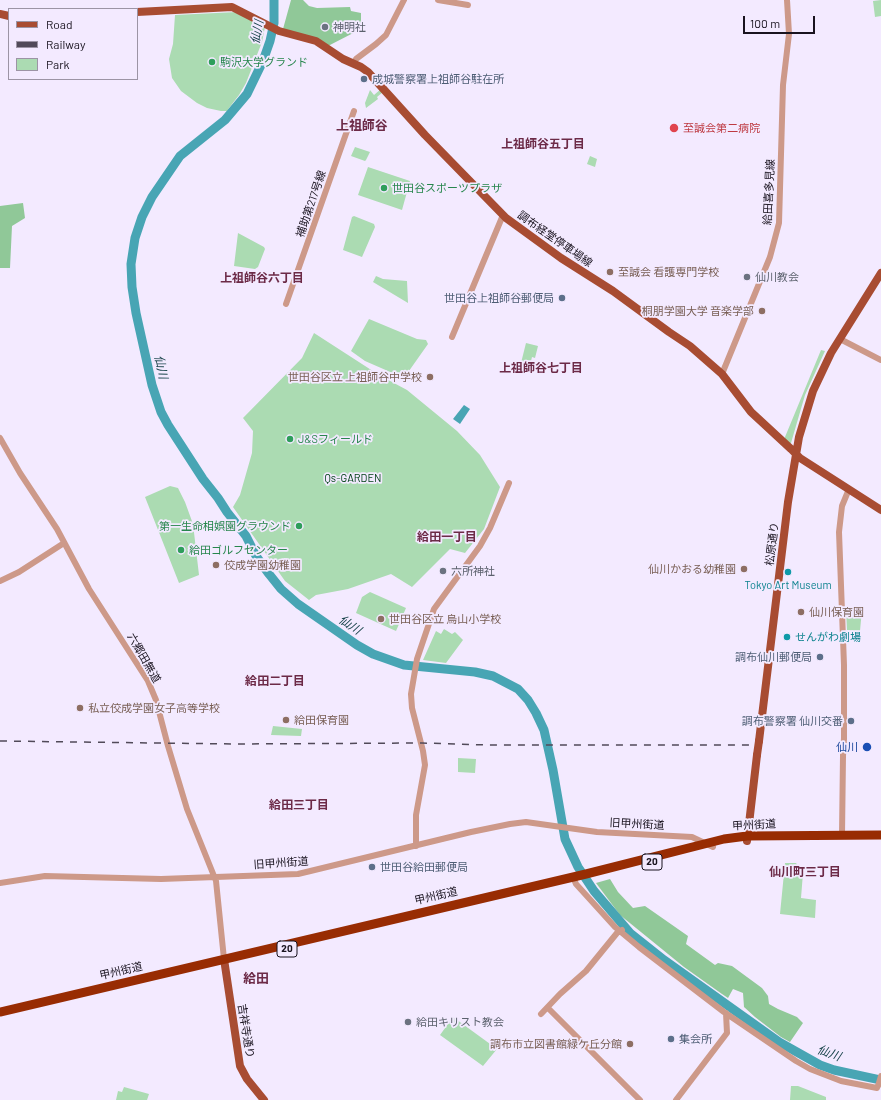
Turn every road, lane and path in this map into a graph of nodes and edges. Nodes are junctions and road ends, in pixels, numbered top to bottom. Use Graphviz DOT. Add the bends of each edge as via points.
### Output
graph roads {
  1 [pos="404,0"];
  2 [pos="438,0"];
  3 [pos="787,0"];
  4 [pos="468,5"];
  5 [pos="138,12"];
  6 [pos="353,64"];
  7 [pos="354,111"];
  8 [pos="503,215"];
  9 [pos="881,273"];
  10 [pos="286,304"];
  11 [pos="452,337"];
  12 [pos="840,339"];
  13 [pos="881,360"];
  14 [pos="722,374"];
  15 [pos="0,438"];
  16 [pos="796,454"];
  17 [pos="508,482"];
  18 [pos="849,489"];
  19 [pos="881,510"];
  20 [pos="64,543"];
  21 [pos="0,581"];
  22 [pos="842,835"];
  23 [pos="881,835"];
  24 [pos="687,836"];
  25 [pos="747,839"];
  26 [pos="881,839"];
  27 [pos="709,845"];
  28 [pos="416,846"];
  29 [pos="685,848"];
  30 [pos="589,876"];
  31 [pos="214,877"];
  32 [pos="575,879"];
  33 [pos="0,884"];
  34 [pos="622,930"];
  35 [pos="225,961"];
  36 [pos="548,1008"];
  37 [pos="0,1012"];
  38 [pos="726,1013"];
  39 [pos="541,1014"];
  40 [pos="0,1017"];
  41 [pos="881,1076"];
  42 [pos="264,1100"];
  43 [pos="640,1100"];
  44 [pos="676,1100"];
  1 -- 6 [label="street" via="386,35 356,58"];
  2 -- 4 [label="street"];
  3 -- 14 [label="street, 給田喜多見線" via="789,34 783,86 780,223 770,257"];
  5 -- 6 [label="main road, 調布経堂停車場線" via="228,7 277,30 316,42"];
  6 -- 8 [label="main road, 調布経堂停車場線" via="372,76"];
  7 -- 10 [label="street, 補助第217号線"];
  8 -- 11 [label="street"];
  8 -- 14 [label="main road, 調布経堂停車場線" via="561,258 613,290 683,340"];
  9 -- 12 [label="main road, 松原通り"];
  12 -- 13 [label="street"];
  12 -- 16 [label="main road, 松原通り" via="813,391"];
  14 -- 16 [label="main road, 調布経堂停車場線" via="751,412"];
  15 -- 20 [label="street, 六郷田無道"];
  16 -- 18 [label="main road, 調布経堂停車場線"];
  16 -- 25 [label="main road, 松原通り, bridge"];
  17 -- 28 [label="street" via="480,546 434,609 416,661 410,694 425,765 416,815"];
  18 -- 19 [label="main road, 調布経堂停車場線"];
  18 -- 22 [label="street, bridge" via="842,506 839,532 844,665"];
  20 -- 21 [label="street"];
  20 -- 31 [label="street, 六郷田無道" via="89,589 148,681 156,700 187,809"];
  22 -- 23 [label="highway, 甲州街道 / 20"];
  22 -- 25 [label="highway, 甲州街道 / 20"];
  24 -- 27 [label="street, 旧甲州街道"];
  24 -- 28 [label="street, 旧甲州街道" via="597,832 526,822"];
  24 -- 29 [label="street"];
  25 -- 26 [label="highway, 甲州街道 / 20"];
  25 -- 27 [label="highway, 甲州街道 / 20" via="724,839"];
  27 -- 29 [label="highway, 甲州街道 / 20"];
  27 -- 30 [label="highway, 甲州街道 / 20"];
  28 -- 31 [label="street, 旧甲州街道" via="298,874"];
  29 -- 30 [label="highway, 甲州街道 / 20"];
  30 -- 32 [label="highway, 甲州街道 / 20"];
  31 -- 33 [label="street, 旧甲州街道" via="154,879 45,876"];
  31 -- 35 [label="street, 六郷田無道"];
  32 -- 34 [label="street"];
  32 -- 35 [label="highway, 甲州街道 / 20"];
  34 -- 36 [label="street" via="586,971"];
  34 -- 38 [label="street"];
  35 -- 37 [label="highway, 甲州街道 / 20"];
  35 -- 40 [label="highway, 甲州街道 / 20"];
  35 -- 42 [label="main road, 吉祥寺通り" via="240,1066 246,1079"];
  36 -- 39 [label="street"];
  36 -- 43 [label="street"];
  38 -- 41 [label="street" via="810,1069 841,1081 877,1087"];
  38 -- 44 [label="street" via="727,1033"];
}
